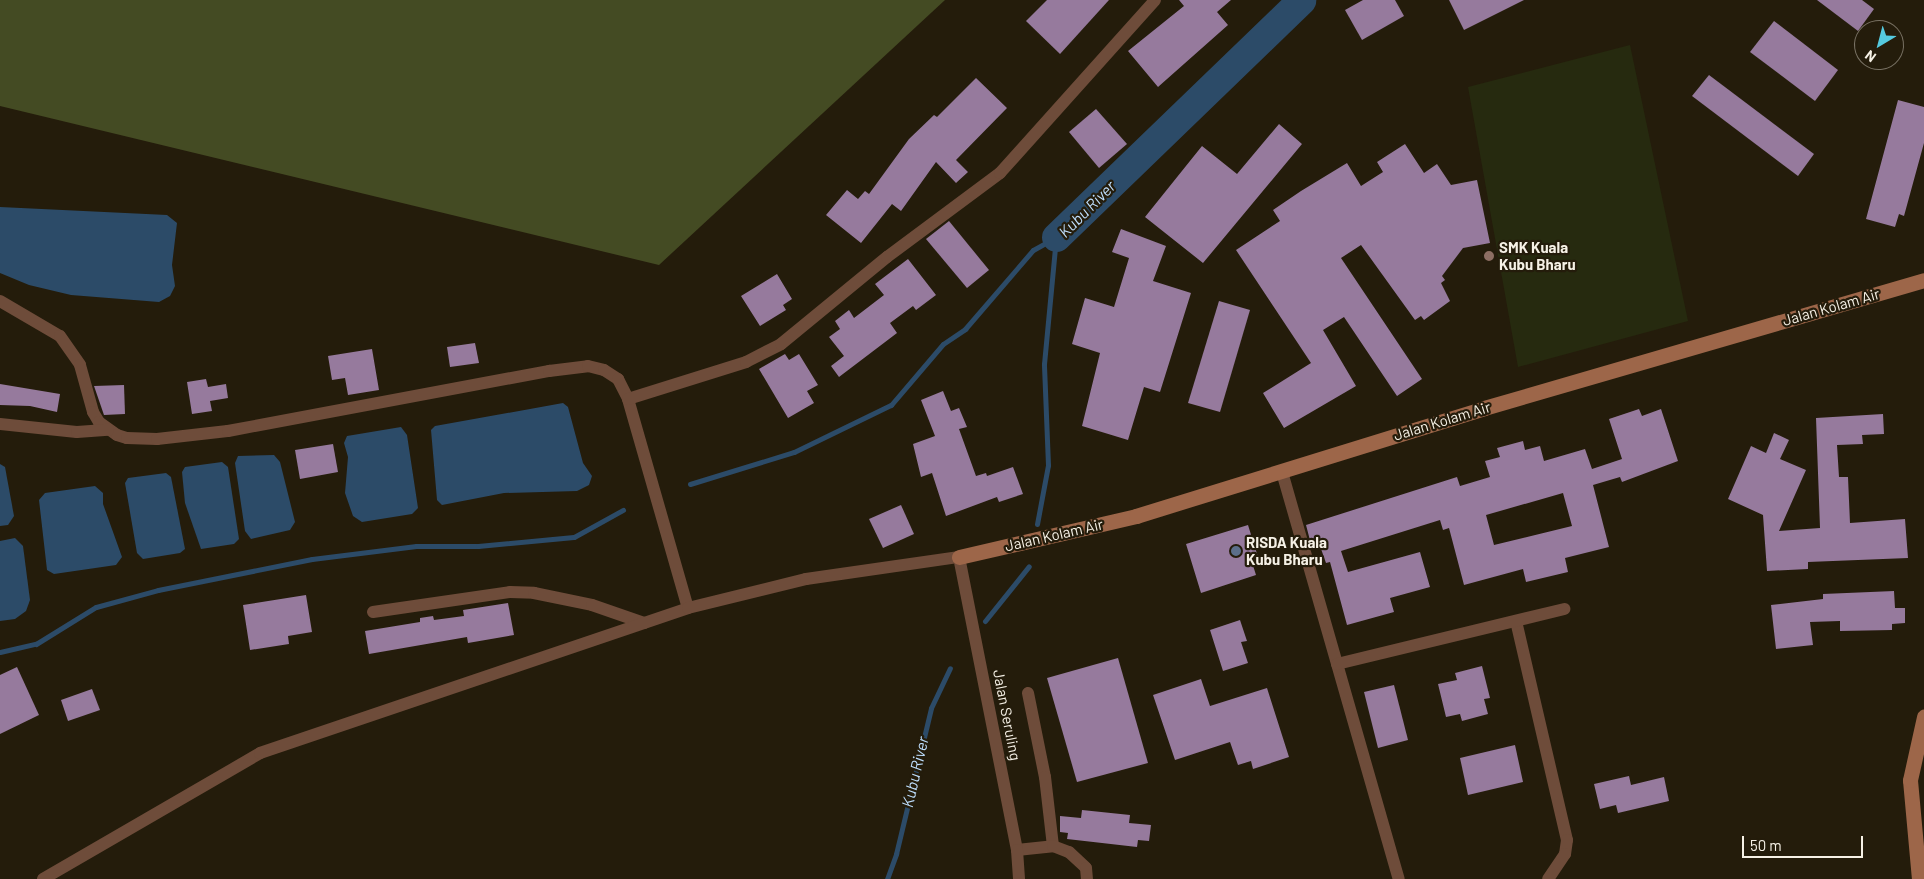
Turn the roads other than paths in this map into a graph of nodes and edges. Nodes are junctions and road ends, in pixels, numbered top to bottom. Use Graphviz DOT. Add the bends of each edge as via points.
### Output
graph roads {
  1 [pos="1155,0"];
  2 [pos="1924,280"];
  3 [pos="0,302"];
  4 [pos="628,398"];
  5 [pos="0,424"];
  6 [pos="108,430"];
  7 [pos="1282,472"];
  8 [pos="959,557"];
  9 [pos="688,608"];
  10 [pos="1564,609"];
  11 [pos="373,612"];
  12 [pos="1516,621"];
  13 [pos="644,623"];
  14 [pos="1337,664"];
  15 [pos="1028,693"];
  16 [pos="1924,717"];
  17 [pos="1053,846"];
  18 [pos="1017,850"];
  19 [pos="44,879"];
  20 [pos="1019,879"];
  21 [pos="1088,879"];
  22 [pos="1399,879"];
  23 [pos="1548,879"];
  24 [pos="1919,879"];
  1 -- 4 [label="street" via="1000,173 887,258 781,344 746,362"];
  2 -- 7 [label="street, Jalan Kolam Air" via="1484,408"];
  3 -- 6 [label="street" via="46,325 70,348 83,373 93,412"];
  4 -- 6 [label="street" via="618,379 604,370 588,366 228,431 157,439 127,438"];
  4 -- 9 [label="street"];
  5 -- 6 [label="street" via="78,432"];
  7 -- 8 [label="street, Jalan Kolam Air" via="1136,516"];
  7 -- 14 [label="street"];
  8 -- 9 [label="street" via="806,579"];
  8 -- 18 [label="street, Jalan Seruling"];
  9 -- 13 [label="street"];
  10 -- 12 [label="street"];
  11 -- 13 [label="street" via="510,592 534,592"];
  12 -- 14 [label="street"];
  12 -- 23 [label="street" via="1568,840 1565,854"];
  13 -- 19 [label="street" via="260,753"];
  14 -- 22 [label="street"];
  15 -- 17 [label="street" via="1045,777"];
  16 -- 24 [label="street" via="1910,780"];
  17 -- 18 [label="street"];
  17 -- 21 [label="street" via="1078,858 1086,868"];
  18 -- 20 [label="street, Jalan Seruling"];
}
